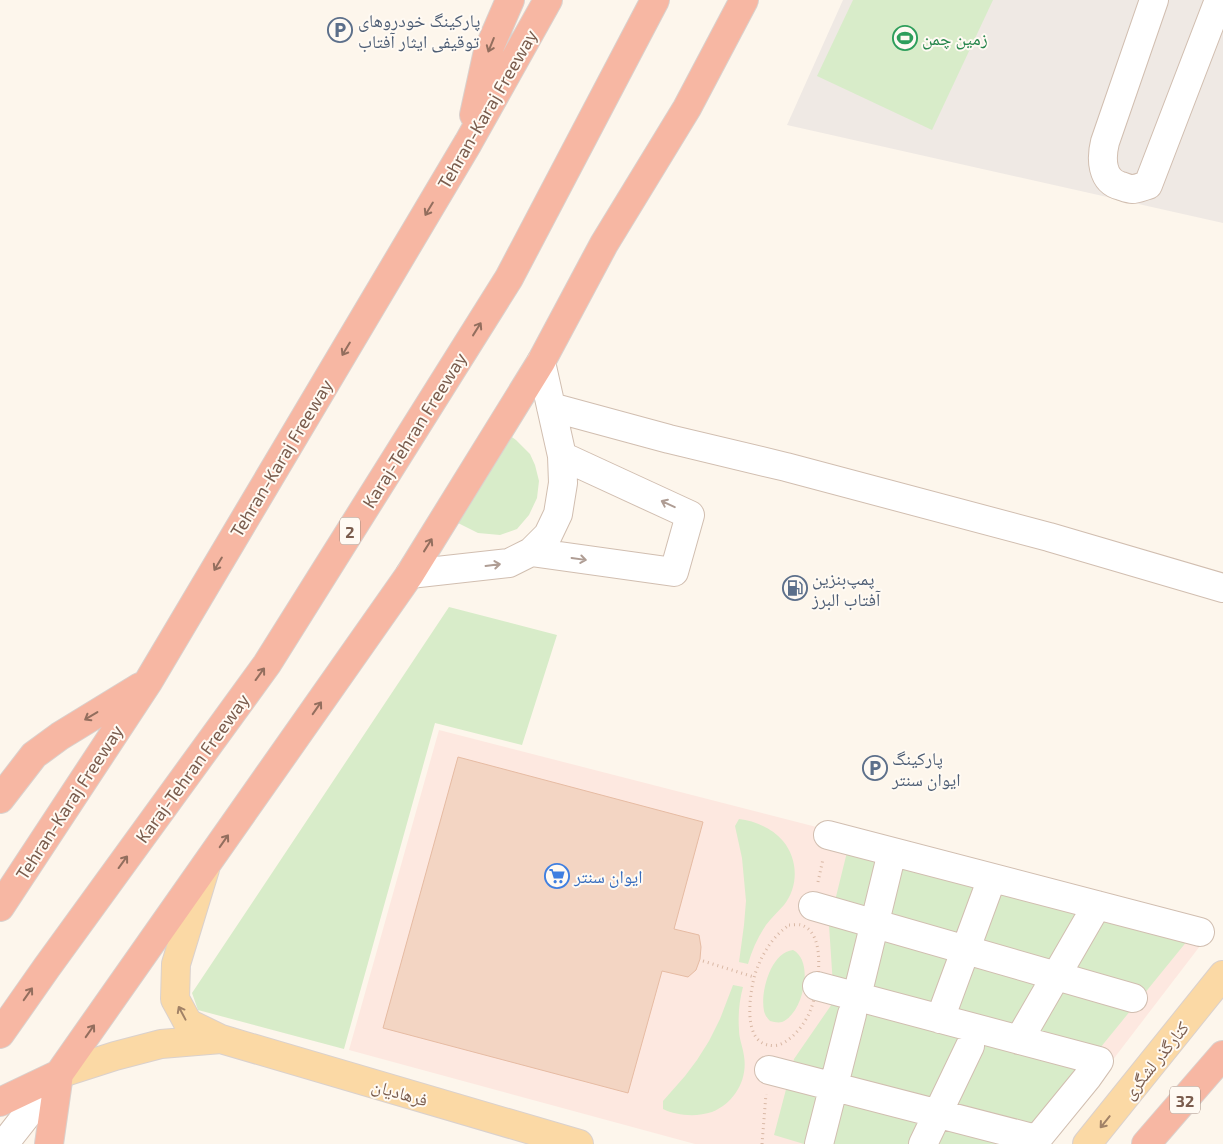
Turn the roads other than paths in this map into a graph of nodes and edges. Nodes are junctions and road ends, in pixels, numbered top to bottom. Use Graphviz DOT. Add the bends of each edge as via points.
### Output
graph roads {
  1 [pos="510,0"];
  2 [pos="548,0"];
  3 [pos="655,0"];
  4 [pos="744,0"];
  5 [pos="1154,0"];
  6 [pos="1220,0"];
  7 [pos="468,143"];
  8 [pos="541,362"];
  9 [pos="551,406"];
  10 [pos="562,456"];
  11 [pos="531,552"];
  12 [pos="410,574"];
  13 [pos="1223,588"];
  14 [pos="148,682"];
  15 [pos="0,798"];
  16 [pos="828,835"];
  17 [pos="892,852"];
  18 [pos="206,867"];
  19 [pos="992,878"];
  20 [pos="1097,905"];
  21 [pos="0,907"];
  22 [pos="810,917"];
  23 [pos="875,923"];
  24 [pos="1200,932"];
  25 [pos="966,950"];
  26 [pos="1223,975"];
  27 [pos="1056,976"];
  28 [pos="815,995"];
  29 [pos="1133,998"];
  30 [pos="854,1005"];
  31 [pos="940,1019"];
  32 [pos="0,1034"];
  33 [pos="221,1039"];
  34 [pos="1223,1039"];
  35 [pos="1019,1040"];
  36 [pos="970,1046"];
  37 [pos="1223,1055"];
  38 [pos="769,1070"];
  39 [pos="59,1074"];
  40 [pos="1087,1078"];
  41 [pos="833,1086"];
  42 [pos="1194,1090"];
  43 [pos="0,1102"];
  44 [pos="937,1113"];
  45 [pos="1035,1142"];
  46 [pos="4,1144"];
  47 [pos="49,1144"];
  48 [pos="579,1144"];
  49 [pos="819,1144"];
  50 [pos="923,1144"];
  51 [pos="1086,1144"];
  52 [pos="1146,1144"];
  1 -- 7 [label="highway, one-way" via="488,51"];
  2 -- 7 [label="highway, Tehran-Karaj Freeway"];
  32 -- 3 [label="highway, Karaj-Tehran Freeway / 2, one-way" via="267,664 509,278"];
  4 -- 8 [label="highway" via="687,108 604,244"];
  5 -- 6 [label="street" via="1102,154 1107,178 1116,185 1131,189 1148,185"];
  7 -- 14 [label="highway, Tehran-Karaj Freeway, one-way"];
  8 -- 9 [label="street"];
  12 -- 8 [label="highway, one-way"];
  9 -- 10 [label="street"];
  9 -- 13 [label="street" via="1050,537"];
  10 -- 11 [label="street" via="563,483 558,514 548,535"];
  11 -- 10 [label="street, one-way" via="674,572 690,515"];
  12 -- 11 [label="street, one-way" via="509,563"];
  18 -- 12 [label="highway, one-way"];
  14 -- 15 [label="highway, one-way" via="34,755"];
  14 -- 21 [label="highway, Tehran-Karaj Freeway"];
  16 -- 17 [label="street"];
  17 -- 19 [label="street"];
  17 -- 23 [label="street"];
  33 -- 18 [label="main road, one-way" via="188,1023 175,999 176,964"];
  39 -- 18 [label="highway, one-way"];
  19 -- 20 [label="street"];
  19 -- 25 [label="street"];
  20 -- 24 [label="street"];
  20 -- 27 [label="street"];
  22 -- 23 [label="street"];
  23 -- 25 [label="street"];
  23 -- 30 [label="street"];
  25 -- 27 [label="street"];
  25 -- 31 [label="street"];
  26 -- 51 [label="main road, کنارگذر لشگری, one-way"];
  27 -- 29 [label="street"];
  27 -- 35 [label="street"];
  28 -- 30 [label="street"];
  30 -- 31 [label="street"];
  30 -- 36 [label="street"];
  30 -- 41 [label="street"];
  31 -- 35 [label="street"];
  33 -- 39 [label="main road" via="161,1044"];
  33 -- 48 [label="main road, فرهادیان"];
  34 -- 42 [label="highway"];
  35 -- 40 [label="street" via="1099,1062"];
  36 -- 40 [label="street"];
  36 -- 44 [label="street"];
  37 -- 42 [label="highway, 32"];
  38 -- 41 [label="street"];
  39 -- 43 [label="highway"];
  39 -- 46 [label="street"];
  39 -- 47 [label="highway"];
  40 -- 45 [label="street"];
  41 -- 44 [label="street"];
  41 -- 49 [label="street"];
  42 -- 52 [label="highway, 32"];
  44 -- 45 [label="street"];
  44 -- 50 [label="street"];
}
